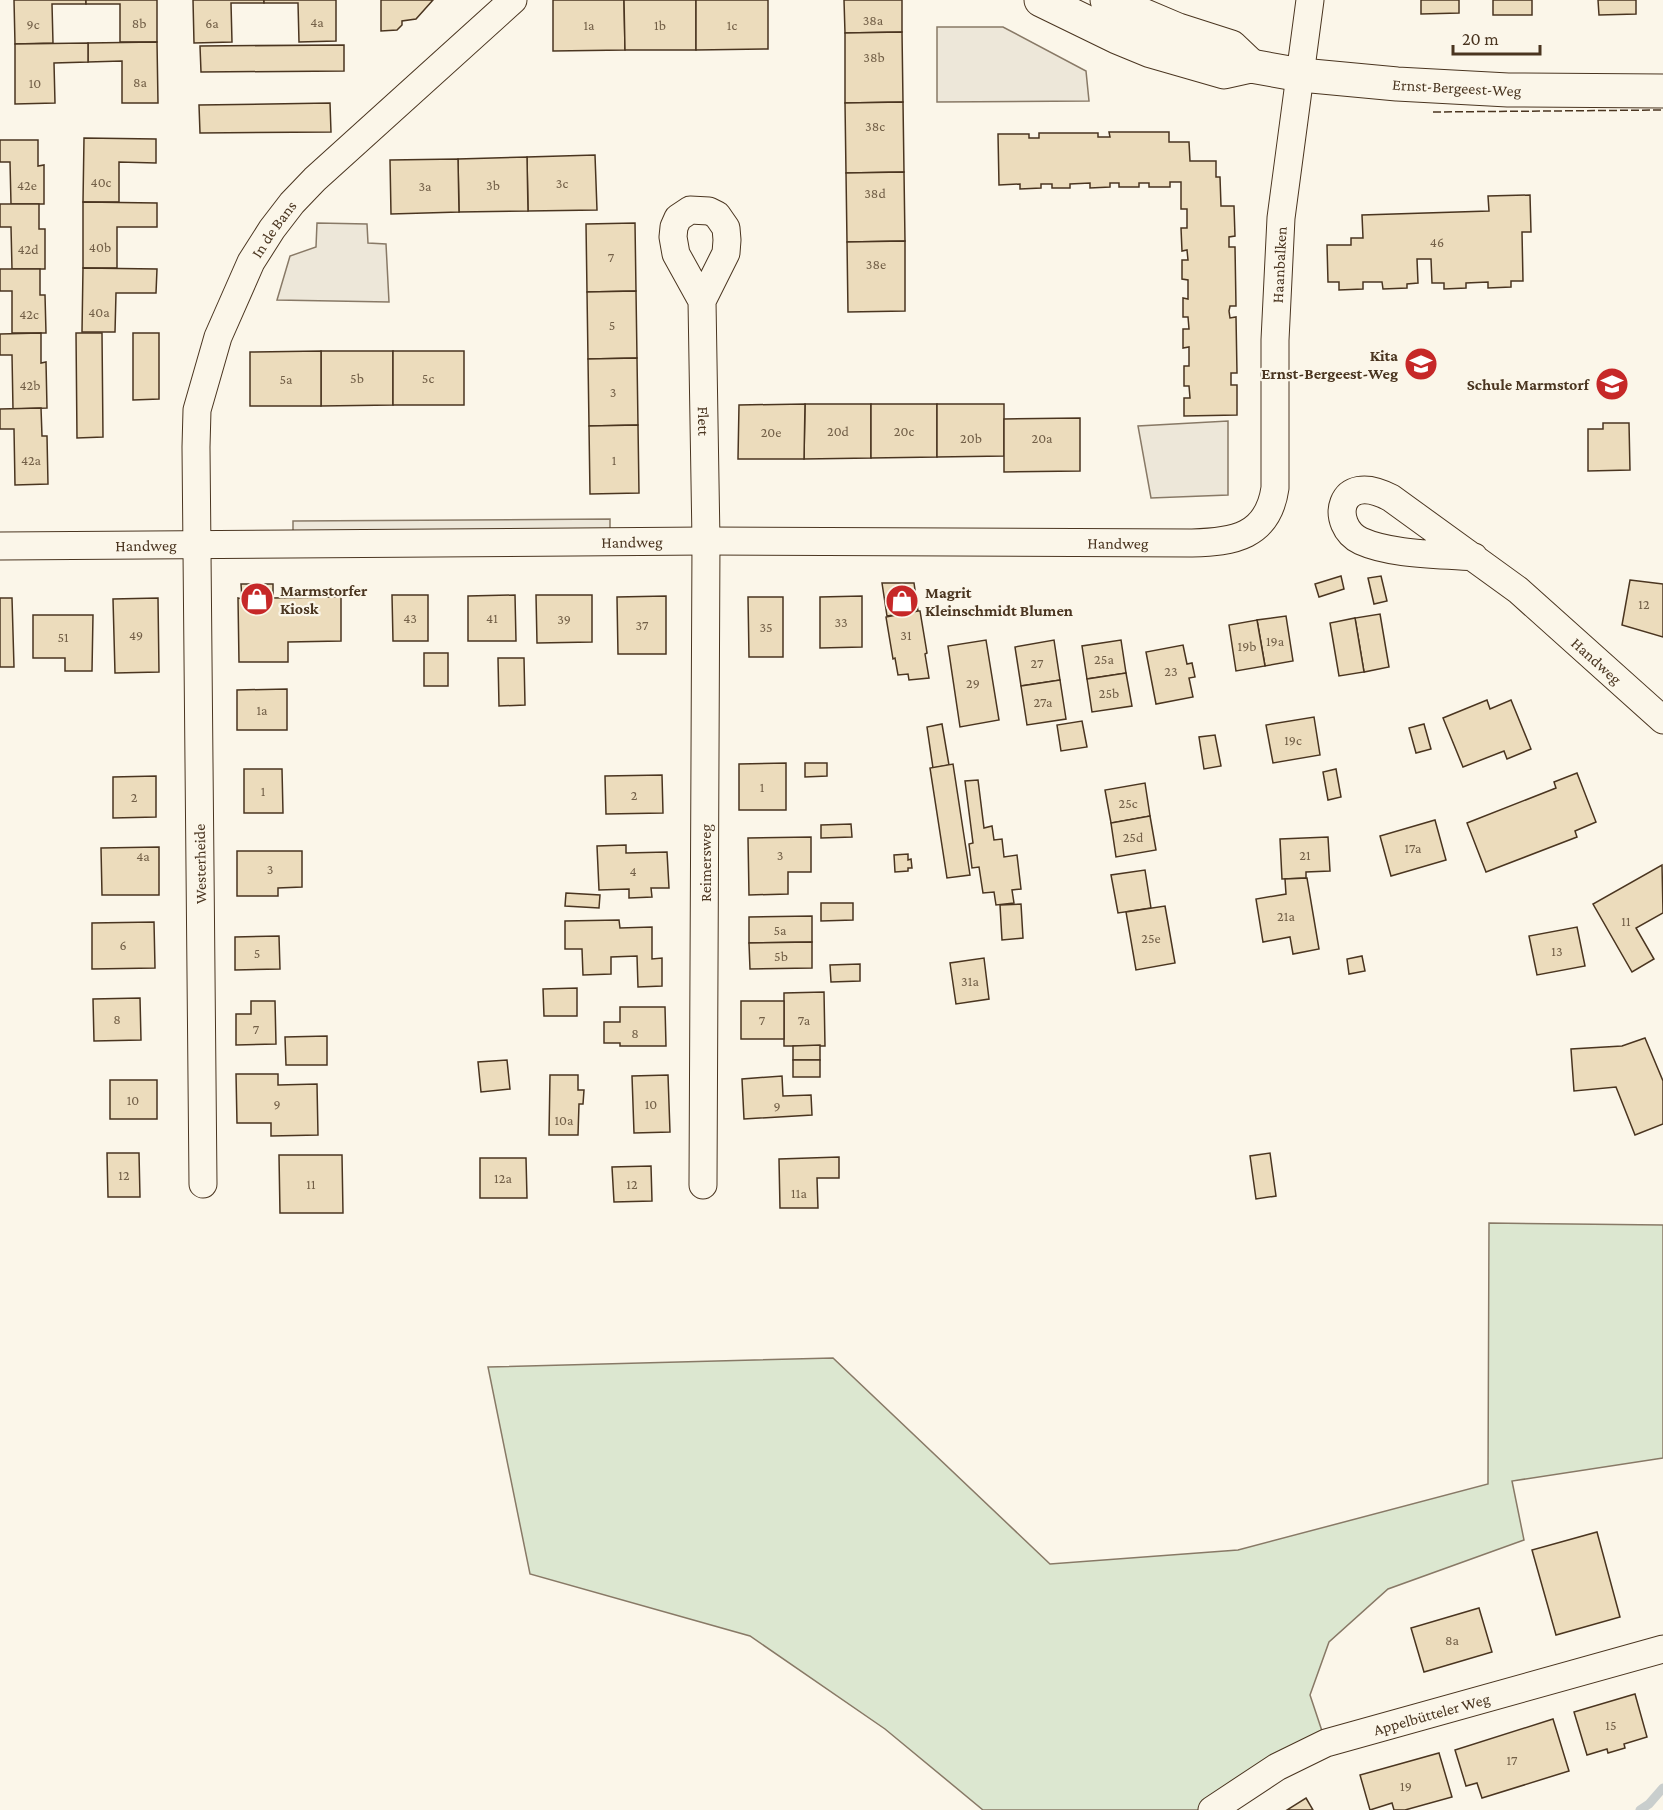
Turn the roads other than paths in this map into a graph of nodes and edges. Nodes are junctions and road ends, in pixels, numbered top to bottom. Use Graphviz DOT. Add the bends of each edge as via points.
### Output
graph roads {
  1 [pos="513,0"];
  2 [pos="1041,0"];
  3 [pos="1107,0"];
  4 [pos="1310,0"];
  5 [pos="1251,66"];
  6 [pos="1300,75"];
  7 [pos="1663,91"];
  8 [pos="702,301"];
  9 [pos="1258,526"];
  10 [pos="706,541"];
  11 [pos="197,545"];
  12 [pos="0,546"];
  13 [pos="1474,557"];
  14 [pos="1663,720"];
  15 [pos="204,1184"];
  16 [pos="703,1185"];
  17 [pos="1663,1649"];
  18 [pos="1212,1810"];
  1 -- 11 [label="street, In de Bans" via="315,178 285,211 251,262 218,337 197,410"];
  2 -- 5 [label="street, Ernst-Bergeest-Weg" via="1117,37 1190,63 1224,72"];
  3 -- 5 [label="street" via="1178,30 1232,46"];
  4 -- 6 [label="street, Haanbalken"];
  5 -- 6 [label="street, Ernst-Bergeest-Weg"];
  6 -- 7 [label="street, Ernst-Bergeest-Weg" via="1508,90"];
  6 -- 9 [label="street, Haanbalken" via="1278,264 1275,488"];
  8 -- 10 [label="street, Flett"];
  9 -- 10 [label="street, Handweg" via="1237,538 1192,543"];
  10 -- 11 [label="street, Handweg"];
  10 -- 16 [label="street, Reimersweg"];
  11 -- 12 [label="street, Handweg"];
  11 -- 15 [label="street, Westerheide"];
  13 -- 14 [label="street, Handweg" via="1518,590"];
  17 -- 18 [label="street, Appelbütteler Weg" via="1326,1743 1277,1767"];
}
